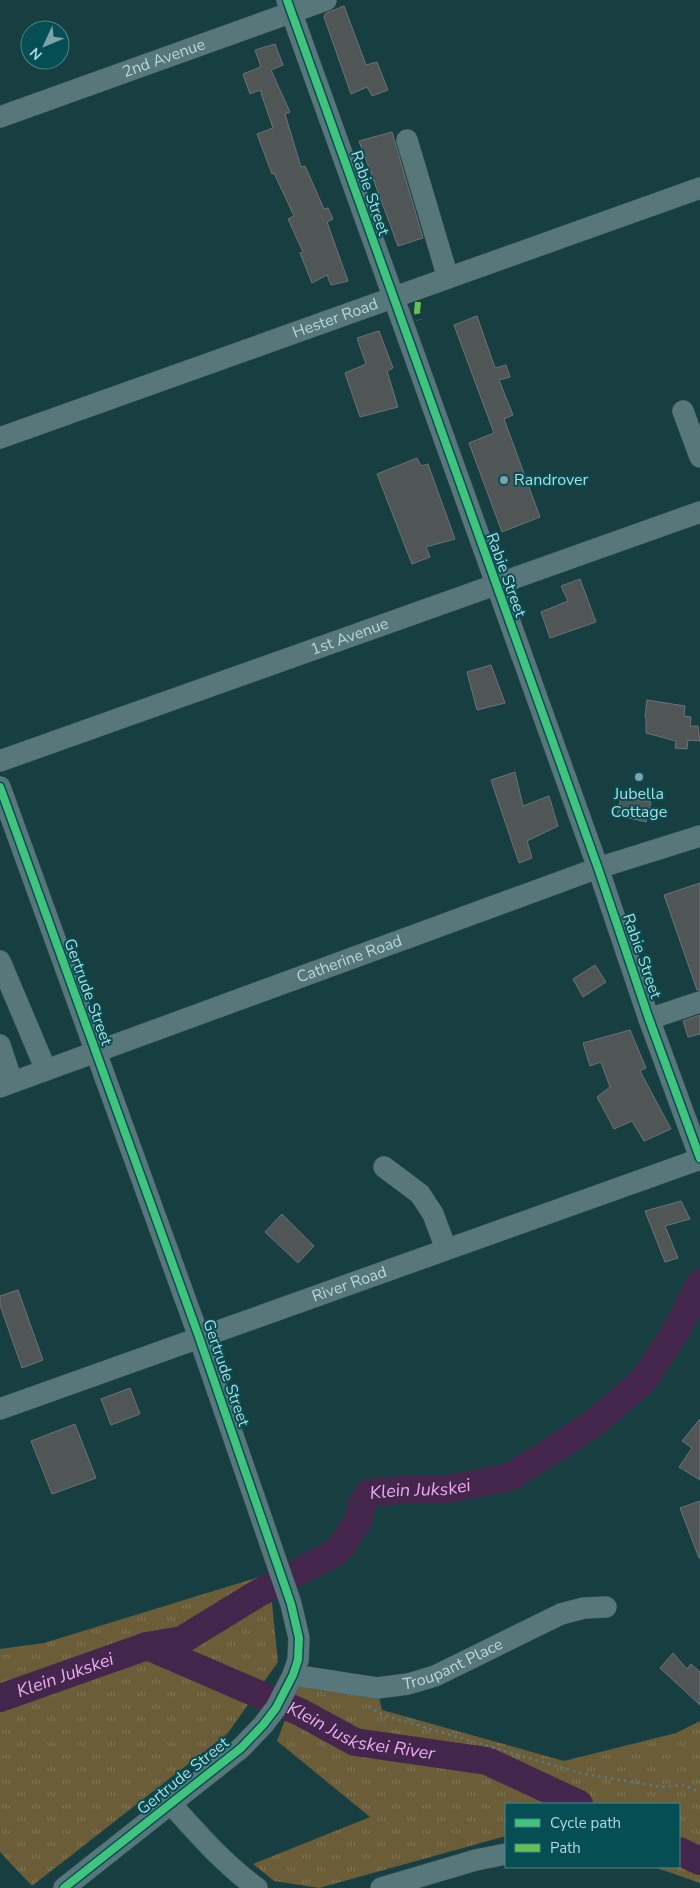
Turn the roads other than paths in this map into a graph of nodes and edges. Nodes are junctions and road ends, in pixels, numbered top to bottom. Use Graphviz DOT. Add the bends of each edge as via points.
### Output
graph roads {
  1 [pos="326,0"];
  2 [pos="289,6"];
  3 [pos="0,117"];
  4 [pos="407,140"];
  5 [pos="700,188"];
  6 [pos="448,278"];
  7 [pos="392,298"];
  8 [pos="683,411"];
  9 [pos="0,438"];
  10 [pos="700,457"];
  11 [pos="700,512"];
  12 [pos="495,586"];
  13 [pos="0,761"];
  14 [pos="0,787"];
  15 [pos="700,836"];
  16 [pos="598,868"];
  17 [pos="0,961"];
  18 [pos="700,1002"];
  19 [pos="649,1020"];
  20 [pos="0,1044"];
  21 [pos="95,1053"];
  22 [pos="46,1070"];
  23 [pos="6,1084"];
  24 [pos="700,1159"];
  25 [pos="384,1167"];
  26 [pos="446,1249"];
  27 [pos="199,1337"];
  28 [pos="0,1409"];
  29 [pos="606,1607"];
  30 [pos="289,1682"];
  31 [pos="171,1804"];
  32 [pos="505,1854"];
  33 [pos="64,1888"];
  34 [pos="257,1888"];
  35 [pos="381,1888"];
  1 -- 2 [label="street, 2nd Avenue"];
  2 -- 3 [label="street, 2nd Avenue"];
  2 -- 7 [label="street, Rabie Street"];
  4 -- 6 [label="street"];
  5 -- 6 [label="street, Hester Road"];
  6 -- 7 [label="street, Hester Road"];
  7 -- 9 [label="street, Hester Road"];
  7 -- 12 [label="street, Rabie Street"];
  8 -- 10 [label="street"];
  11 -- 12 [label="street, 1st Avenue"];
  12 -- 13 [label="street, 1st Avenue"];
  12 -- 16 [label="street, Rabie Street"];
  14 -- 21 [label="street, Gertrude Street"];
  15 -- 16 [label="street, Catherine Road"];
  16 -- 19 [label="street, Rabie Street"];
  16 -- 21 [label="street, Catherine Road"];
  17 -- 22 [label="street"];
  18 -- 19 [label="street"];
  19 -- 24 [label="street, Rabie Street"];
  20 -- 23 [label="street"];
  21 -- 22 [label="street, Catherine Road"];
  21 -- 27 [label="street, Gertrude Street"];
  22 -- 23 [label="street, Catherine Road"];
  24 -- 26 [label="street, River Road"];
  25 -- 26 [label="street" via="420,1194 433,1214"];
  26 -- 27 [label="street, River Road"];
  27 -- 28 [label="street, River Road"];
  27 -- 30 [label="street, Gertrude Street" via="291,1604 299,1638 298,1660"];
  29 -- 30 [label="street, Troupant Place" via="562,1614 427,1679 408,1684 377,1688"];
  30 -- 31 [label="street, Gertrude Street" via="276,1708 241,1748"];
  31 -- 33 [label="street, Gertrude Street"];
  31 -- 34 [label="street" via="207,1844"];
  32 -- 35 [label="street"];
}
